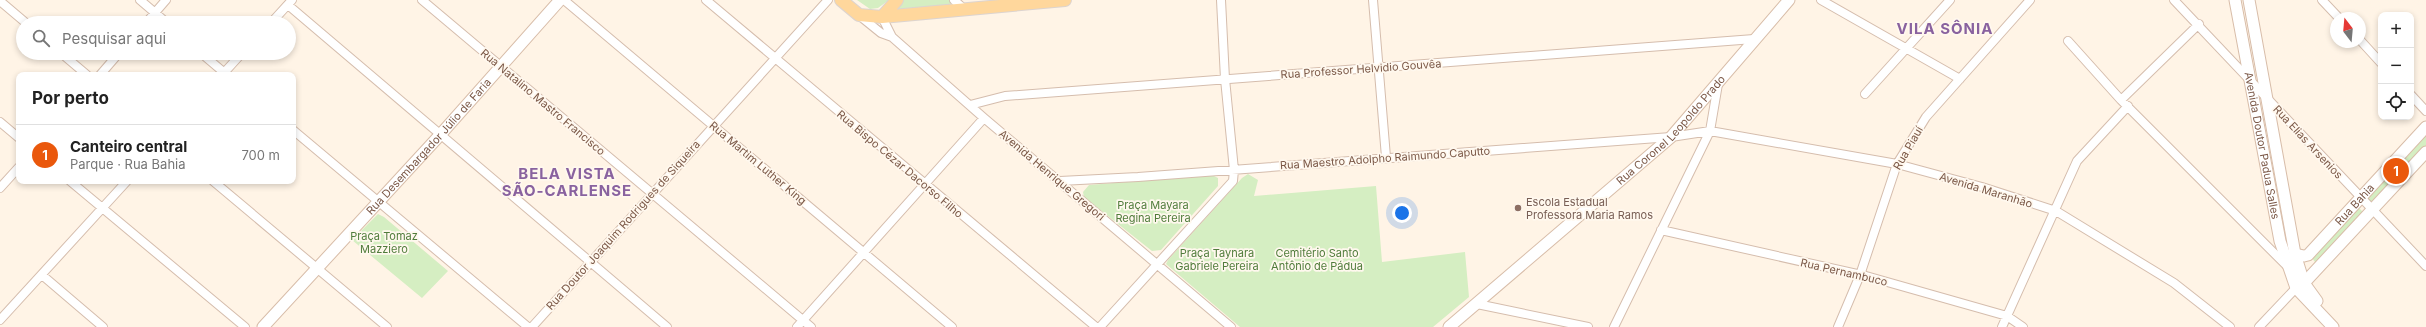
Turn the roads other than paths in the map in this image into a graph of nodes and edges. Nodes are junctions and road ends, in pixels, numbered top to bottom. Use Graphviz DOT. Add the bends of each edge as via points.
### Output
graph roads {
  1 [pos="140,0"];
  2 [pos="166,0"];
  3 [pos="422,0"];
  4 [pos="560,0"];
  5 [pos="564,0"];
  6 [pos="706,0"];
  7 [pos="828,0"];
  8 [pos="841,0"];
  9 [pos="897,0"];
  10 [pos="954,0"];
  11 [pos="1065,0"];
  12 [pos="1221,0"];
  13 [pos="1373,0"];
  14 [pos="1789,0"];
  15 [pos="1821,0"];
  16 [pos="1950,0"];
  17 [pos="2030,0"];
  18 [pos="2174,0"];
  19 [pos="2235,0"];
  20 [pos="2249,0"];
  21 [pos="2322,0"];
  22 [pos="0,1"];
  23 [pos="290,2"];
  24 [pos="987,3"];
  25 [pos="963,8"];
  26 [pos="2333,12"];
  27 [pos="155,13"];
  28 [pos="860,15"];
  29 [pos="18,16"];
  30 [pos="152,16"];
  31 [pos="159,16"];
  32 [pos="277,16"];
  33 [pos="882,17"];
  34 [pos="2198,24"];
  35 [pos="892,37"];
  36 [pos="1754,40"];
  37 [pos="2068,41"];
  38 [pos="2366,47"];
  39 [pos="1908,49"];
  40 [pos="774,58"];
  41 [pos="69,60"];
  42 [pos="114,60"];
  43 [pos="209,60"];
  44 [pos="236,60"];
  45 [pos="2378,60"];
  46 [pos="501,67"];
  47 [pos="1380,67"];
  48 [pos="83,72"];
  49 [pos="103,72"];
  50 [pos="222,72"];
  51 [pos="226,72"];
  52 [pos="2248,77"];
  53 [pos="1225,79"];
  54 [pos="1960,79"];
  55 [pos="1718,84"];
  56 [pos="1865,94"];
  57 [pos="2267,98"];
  58 [pos="2414,98"];
  59 [pos="2121,100"];
  60 [pos="970,105"];
  61 [pos="2128,106"];
  62 [pos="2426,111"];
  63 [pos="984,118"];
  64 [pos="0,122"];
  65 [pos="713,126"];
  66 [pos="2426,127"];
  67 [pos="1710,131"];
  68 [pos="296,132"];
  69 [pos="16,135"];
  70 [pos="440,135"];
  71 [pos="1671,137"];
  72 [pos="2426,152"];
  73 [pos="1386,157"];
  74 [pos="1897,164"];
  75 [pos="16,170"];
  76 [pos="1234,170"];
  77 [pos="1060,181"];
  78 [pos="74,184"];
  79 [pos="124,184"];
  80 [pos="217,184"];
  81 [pos="924,185"];
  82 [pos="0,188"];
  83 [pos="652,194"];
  84 [pos="2360,197"];
  85 [pos="379,201"];
  86 [pos="102,208"];
  87 [pos="2373,210"];
  88 [pos="2056,211"];
  89 [pos="1661,230"];
  90 [pos="865,253"];
  91 [pos="2295,254"];
  92 [pos="2308,255"];
  93 [pos="590,261"];
  94 [pos="1156,264"];
  95 [pos="2287,266"];
  96 [pos="2426,266"];
  97 [pos="2319,267"];
  98 [pos="318,269"];
  99 [pos="42,275"];
  100 [pos="1860,275"];
  101 [pos="2300,286"];
  102 [pos="1477,304"];
  103 [pos="2007,316"];
  104 [pos="0,320"];
  105 [pos="803,320"];
  106 [pos="103,327"];
  107 [pos="245,327"];
  108 [pos="263,327"];
  109 [pos="387,327"];
  110 [pos="528,327"];
  111 [pos="532,327"];
  112 [pos="667,327"];
  113 [pos="797,327"];
  114 [pos="811,327"];
  115 [pos="952,327"];
  116 [pos="1096,327"];
  117 [pos="1100,327"];
  118 [pos="1231,327"];
  119 [pos="1450,327"];
  120 [pos="1588,327"];
  121 [pos="1614,327"];
  122 [pos="1838,327"];
  123 [pos="2002,327"];
  124 [pos="2023,327"];
  125 [pos="2230,327"];
  126 [pos="2259,327"];
  127 [pos="2333,327"];
  128 [pos="2339,327"];
  1 -- 27 [label="street"];
  2 -- 27 [label="street"];
  3 -- 46 [label="street, Rua Natalino Mastro Francisco"];
  4 -- 46 [label="street, Rua Desembargador Júlio de Faria"];
  5 -- 65 [label="street, Rua Martim Luther King"];
  6 -- 40 [label="street, Rua Bispo Cézar Dacorso Filho"];
  7 -- 40 [label="street, Rua Doutor Joaquim Rodrigues de Siqueira"];
  8 -- 28 [label="main road"];
  9 -- 33 [label="main road"];
  10 -- 25 [label="street"];
  11 -- 24 [label="main road"];
  12 -- 53 [label="street"];
  13 -- 47 [label="street"];
  14 -- 36 [label="street, Rua Coronel Leopoldo Prado"];
  15 -- 39 [label="street"];
  16 -- 39 [label="street"];
  17 -- 54 [label="street, Rua Piauí"];
  18 -- 34 [label="street, Rua Elias Arsenios"];
  19 -- 52 [label="street, Avenida Doutor Padua Salles"];
  20 -- 57 [label="street, Avenida Doutor Padua Salles"];
  21 -- 26 [label="street"];
  22 -- 29 [label="street"];
  23 -- 32 [label="street"];
  23 -- 70 [label="street"];
  24 -- 25 [label="main road"];
  25 -- 33 [label="main road"];
  27 -- 30 [label="street"];
  27 -- 31 [label="street"];
  28 -- 33 [label="main road"];
  28 -- 35 [label="street" via="881,33"];
  33 -- 35 [label="street"];
  34 -- 52 [label="street, Rua Elias Arsenios"];
  34 -- 59 [label="street"];
  35 -- 60 [label="street, Avenida Henrique Gregori"];
  36 -- 47 [label="street, Rua Professor Helvidio Gouvêa"];
  36 -- 55 [label="street, Rua Coronel Leopoldo Prado"];
  37 -- 59 [label="street"];
  38 -- 45 [label="street"];
  39 -- 54 [label="street"];
  39 -- 56 [label="street"];
  40 -- 65 [label="street, Rua Doutor Joaquim Rodrigues de Siqueira"];
  40 -- 81 [label="street, Rua Bispo Cézar Dacorso Filho"];
  41 -- 48 [label="street"];
  42 -- 49 [label="street"];
  43 -- 50 [label="street"];
  44 -- 51 [label="street"];
  46 -- 70 [label="street, Rua Desembargador Júlio de Faria"];
  46 -- 83 [label="street, Rua Natalino Mastro Francisco"];
  47 -- 53 [label="street, Rua Professor Helvidio Gouvêa"];
  47 -- 73 [label="street"];
  52 -- 57 [label="street, Rua Elias Arsenios"];
  52 -- 95 [label="street, Avenida Doutor Padua Salles"];
  53 -- 60 [label="street, Rua Professor Helvidio Gouvêa" via="1006,96"];
  53 -- 76 [label="street"];
  54 -- 74 [label="street, Rua Piauí" via="1921,124"];
  55 -- 67 [label="street"];
  55 -- 71 [label="street, Rua Coronel Leopoldo Prado"];
  57 -- 84 [label="street, Rua Elias Arsenios"];
  57 -- 91 [label="street, Avenida Doutor Padua Salles"];
  58 -- 62 [label="street"];
  59 -- 61 [label="street"];
  60 -- 63 [label="street, Avenida Henrique Gregori"];
  61 -- 88 [label="street" via="2080,157"];
  61 -- 95 [label="street"];
  63 -- 77 [label="street, Avenida Henrique Gregori"];
  63 -- 81 [label="street"];
  64 -- 69 [label="street"];
  65 -- 83 [label="street, Rua Doutor Joaquim Rodrigues de Siqueira"];
  65 -- 90 [label="street, Rua Martim Luther King"];
  66 -- 84 [label="street, Rua Bahia"];
  67 -- 71 [label="street, Rua Maestro Adolpho Raimundo Caputto"];
  67 -- 74 [label="street, Avenida Maranhão"];
  67 -- 89 [label="street"];
  68 -- 85 [label="street"];
  70 -- 85 [label="street, Rua Desembargador Júlio de Faria"];
  70 -- 93 [label="street"];
  71 -- 73 [label="street, Rua Maestro Adolpho Raimundo Caputto"];
  71 -- 102 [label="street, Rua Coronel Leopoldo Prado"];
  72 -- 87 [label="street, Rua Bahia"];
  73 -- 76 [label="street, Rua Maestro Adolpho Raimundo Caputto"];
  74 -- 88 [label="street, Avenida Maranhão" via="1982,187"];
  74 -- 100 [label="street, Rua Piauí"];
  75 -- 82 [label="street"];
  76 -- 77 [label="street, Rua Maestro Adolpho Raimundo Caputto"];
  76 -- 94 [label="street" via="1233,181"];
  77 -- 94 [label="street, Avenida Henrique Gregori"];
  78 -- 86 [label="street"];
  79 -- 86 [label="street"];
  80 -- 98 [label="street"];
  81 -- 90 [label="street"];
  81 -- 116 [label="street, Rua Bispo Cézar Dacorso Filho"];
  83 -- 93 [label="street, Rua Doutor Joaquim Rodrigues de Siqueira"];
  83 -- 105 [label="street, Rua Natalino Mastro Francisco"];
  84 -- 87 [label="street, Rua Elias Arsenios"];
  84 -- 92 [label="street, Rua Bahia"];
  85 -- 98 [label="street, Rua Desembargador Júlio de Faria"];
  85 -- 110 [label="street"];
  86 -- 99 [label="street"];
  86 -- 107 [label="street"];
  87 -- 96 [label="street, Rua Elias Arsenios"];
  87 -- 97 [label="street, Rua Bahia"];
  88 -- 103 [label="street"];
  88 -- 125 [label="street, Avenida Maranhão" via="2174,283"];
  89 -- 100 [label="street, Rua Pernambuco"];
  89 -- 121 [label="street"];
  90 -- 105 [label="street"];
  90 -- 115 [label="street, Rua Martim Luther King"];
  91 -- 92 [label="street"];
  91 -- 101 [label="street, Avenida Doutor Padua Salles"];
  92 -- 97 [label="street" via="2311,265"];
  93 -- 111 [label="street, Rua Doutor Joaquim Rodrigues de Siqueira"];
  93 -- 112 [label="street"];
  94 -- 117 [label="street"];
  94 -- 118 [label="street, Avenida Henrique Gregori"];
  95 -- 101 [label="street, Avenida Doutor Padua Salles"];
  97 -- 101 [label="street, Rua Bahia"];
  98 -- 108 [label="street, Rua Desembargador Júlio de Faria"];
  98 -- 109 [label="street"];
  99 -- 104 [label="street"];
  99 -- 106 [label="street"];
  100 -- 103 [label="street, Rua Pernambuco"];
  100 -- 122 [label="street, Rua Piauí"];
  101 -- 126 [label="street, Rua Bahia"];
  101 -- 127 [label="street"];
  101 -- 128 [label="street"];
  102 -- 119 [label="street, Rua Coronel Leopoldo Prado"];
  102 -- 120 [label="street"];
  103 -- 123 [label="street"];
  103 -- 124 [label="street, Rua Pernambuco"];
  105 -- 113 [label="street"];
  105 -- 114 [label="street, Rua Natalino Mastro Francisco"];
}
